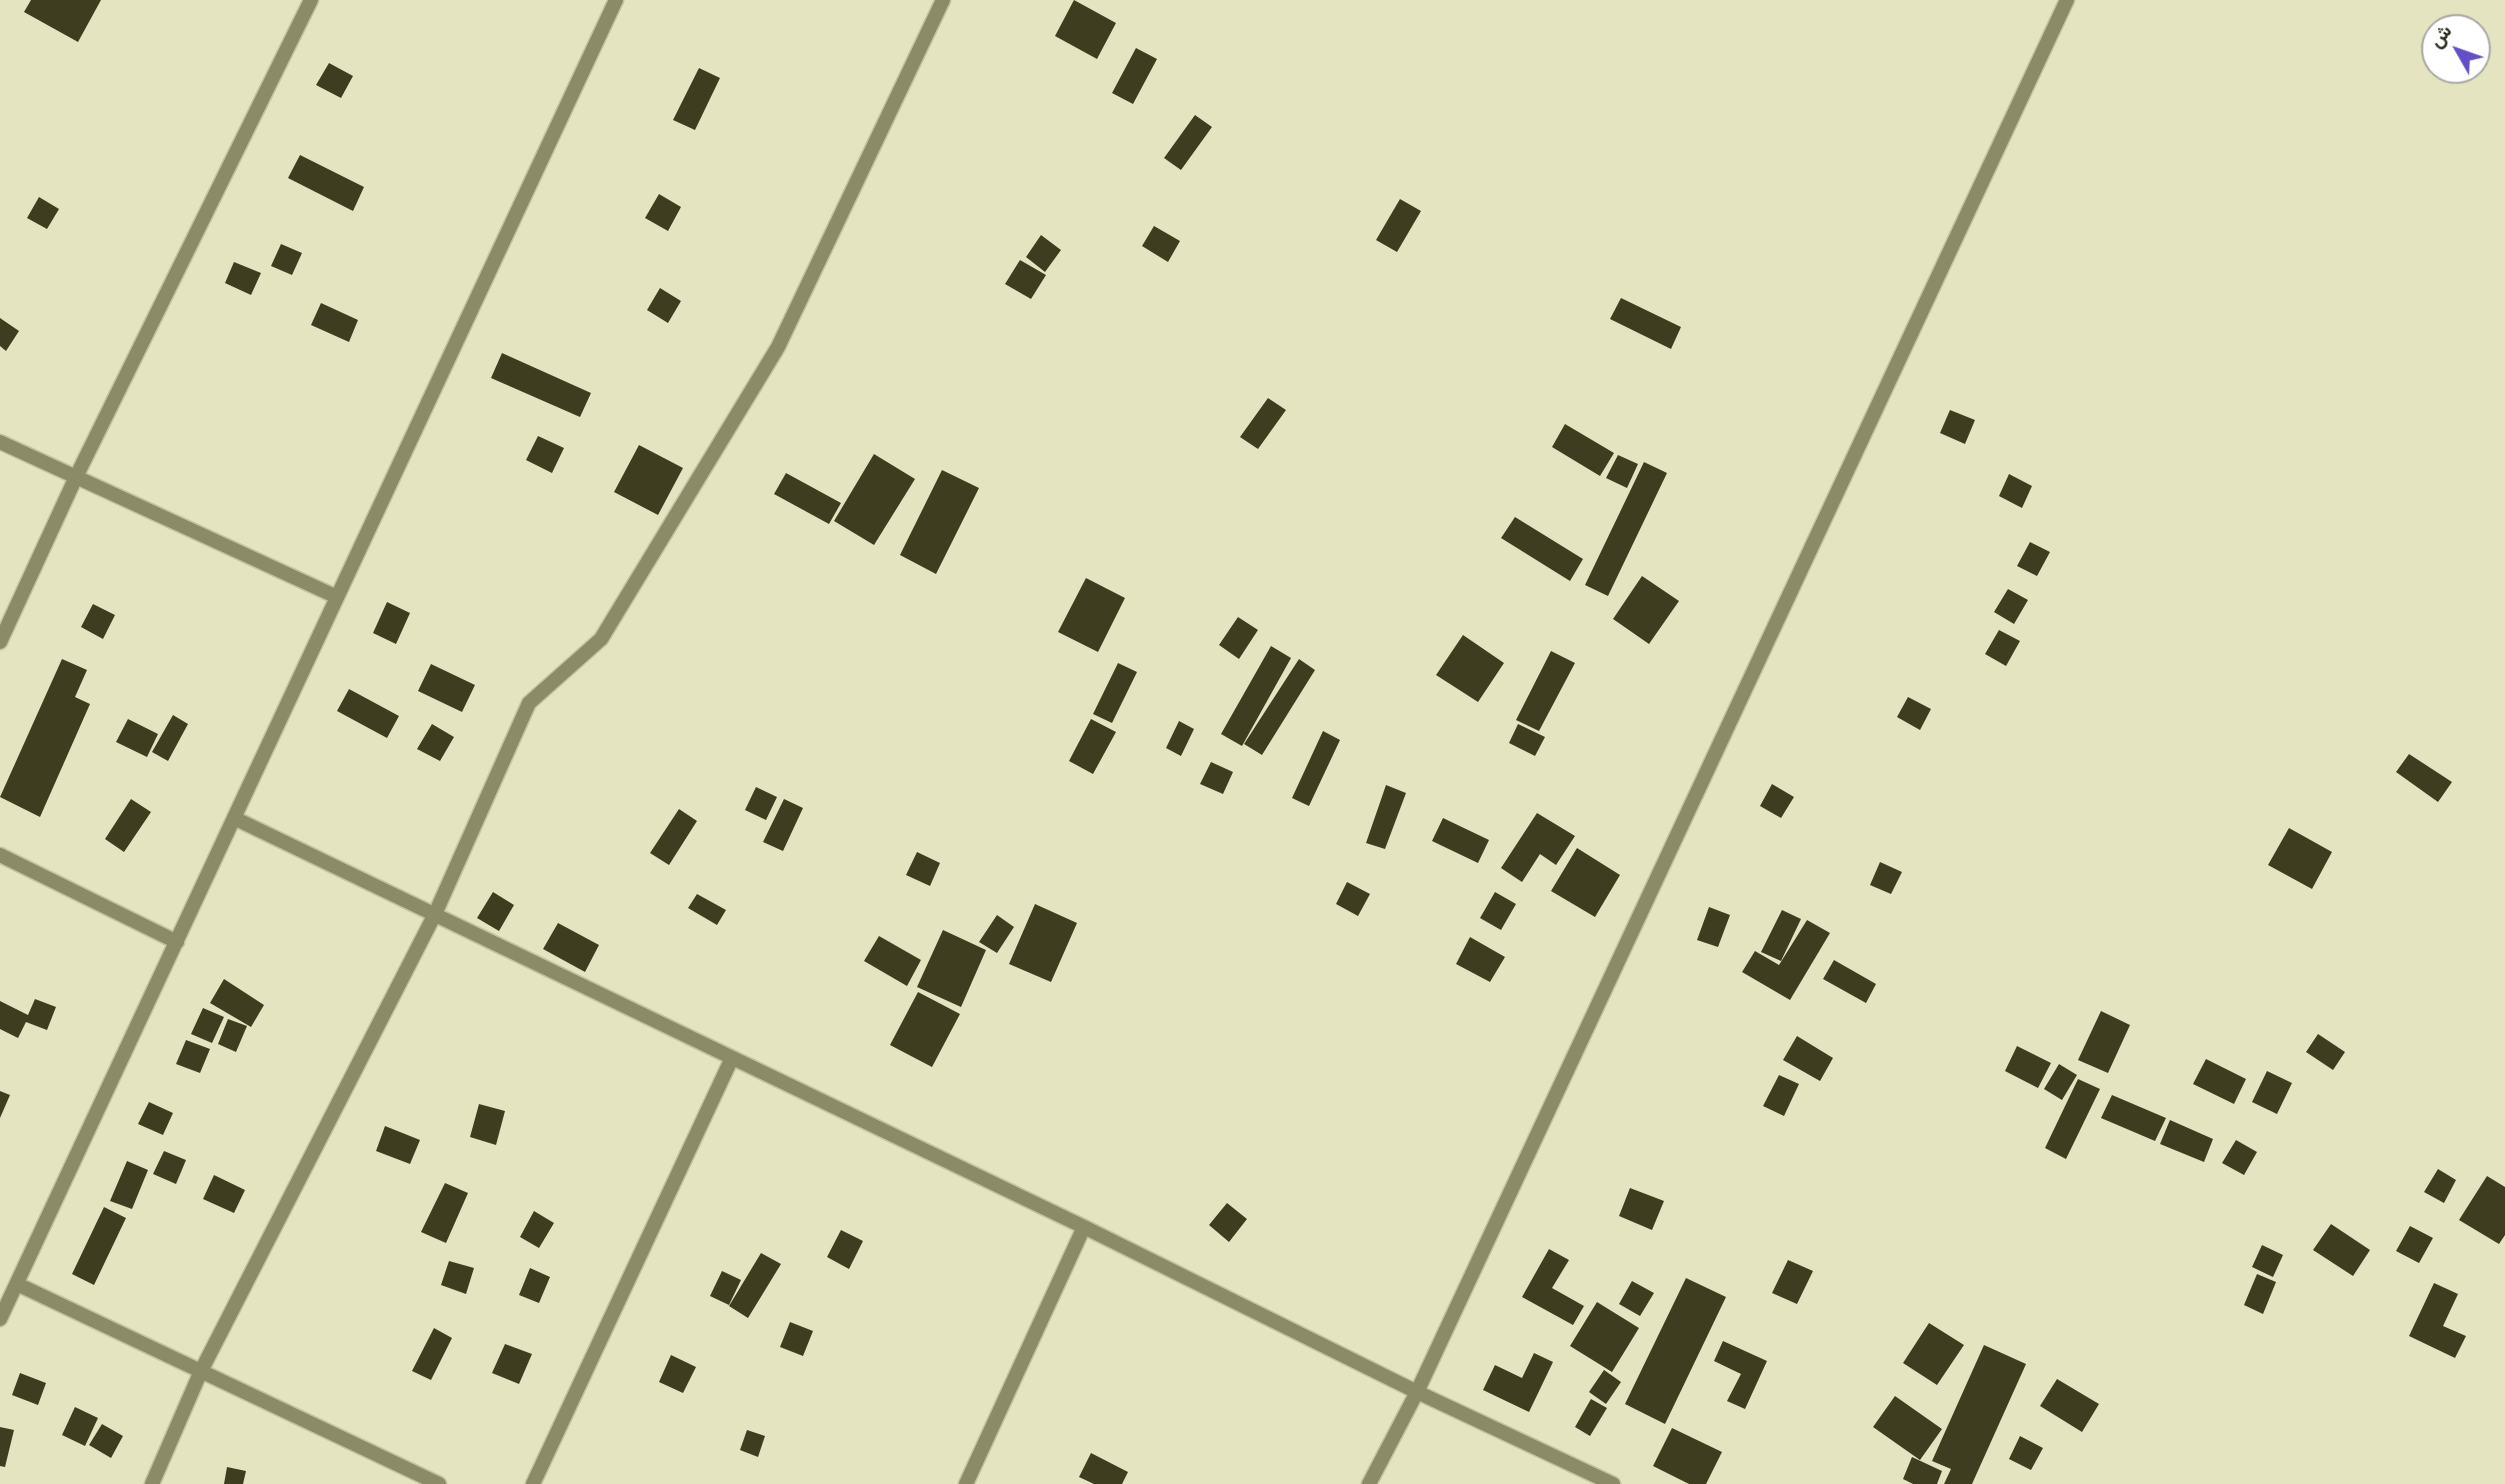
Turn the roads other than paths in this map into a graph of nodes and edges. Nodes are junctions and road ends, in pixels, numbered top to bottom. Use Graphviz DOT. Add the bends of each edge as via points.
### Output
graph roads {
  1 [pos="310,0"];
  2 [pos="617,0"];
  3 [pos="943,0"];
  4 [pos="2067,0"];
  5 [pos="0,442"];
  6 [pos="76,477"];
  7 [pos="337,597"];
  8 [pos="0,642"];
  9 [pos="234,818"];
  10 [pos="0,855"];
  11 [pos="435,914"];
  12 [pos="177,942"];
  13 [pos="732,1058"];
  14 [pos="1084,1227"];
  15 [pos="17,1284"];
  16 [pos="0,1319"];
  17 [pos="201,1371"];
  18 [pos="1417,1392"];
  19 [pos="152,1484"];
  20 [pos="439,1484"];
  21 [pos="533,1484"];
  22 [pos="966,1484"];
  23 [pos="1369,1484"];
  24 [pos="1613,1484"];
  1 -- 6 [label="street"];
  2 -- 7 [label="street"];
  3 -- 11 [label="street" via="778,347 601,639 528,703"];
  4 -- 18 [label="street"];
  5 -- 6 [label="street"];
  6 -- 7 [label="street"];
  6 -- 8 [label="street"];
  7 -- 9 [label="street"];
  9 -- 11 [label="street"];
  9 -- 12 [label="street"];
  10 -- 12 [label="street"];
  11 -- 13 [label="street"];
  11 -- 17 [label="street"];
  12 -- 15 [label="street"];
  13 -- 14 [label="street"];
  13 -- 21 [label="street"];
  14 -- 18 [label="street"];
  14 -- 22 [label="street"];
  15 -- 16 [label="street"];
  15 -- 17 [label="street"];
  17 -- 19 [label="street"];
  17 -- 20 [label="street"];
  18 -- 23 [label="street"];
  18 -- 24 [label="street"];
}
